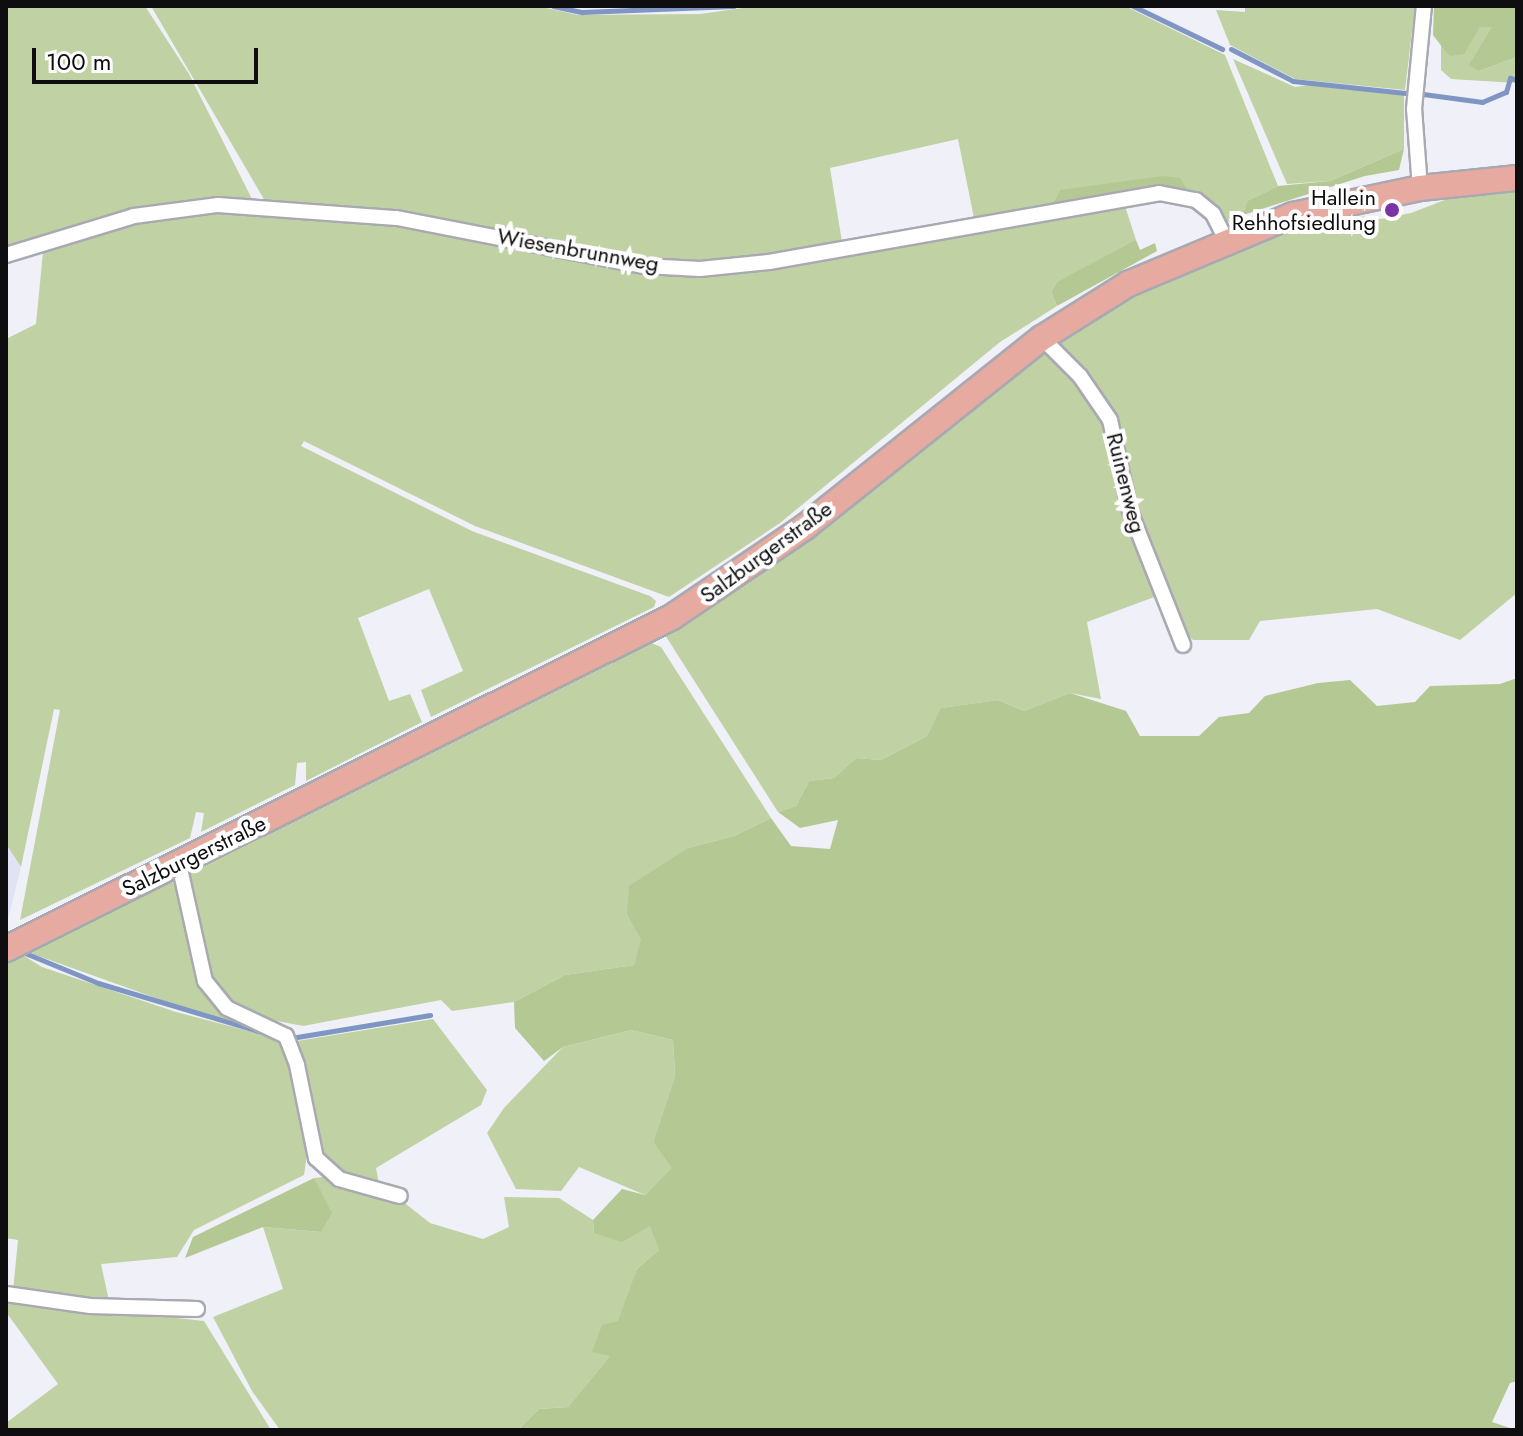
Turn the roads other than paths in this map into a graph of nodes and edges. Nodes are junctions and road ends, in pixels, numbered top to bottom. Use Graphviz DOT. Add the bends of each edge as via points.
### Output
graph roads {
  1 [pos="1424,6"];
  2 [pos="1517,178"];
  3 [pos="1420,188"];
  4 [pos="1226,239"];
  5 [pos="6,255"];
  6 [pos="1042,338"];
  7 [pos="1183,645"];
  8 [pos="179,864"];
  9 [pos="6,949"];
  10 [pos="400,1196"];
  11 [pos="6,1294"];
  12 [pos="197,1309"];
  1 -- 3 [label="street" via="1414,109"];
  2 -- 3 [label="main road, Salzburgerstraße"];
  3 -- 4 [label="main road, Salzburgerstraße" via="1293,215"];
  4 -- 5 [label="street, Wiesenbrunnweg" via="1213,214 1196,200 1159,193 769,262 700,269 629,263 397,218 218,205 134,216"];
  4 -- 6 [label="main road, Salzburgerstraße" via="1128,284"];
  6 -- 7 [label="street, Ruinenweg" via="1088,386 1110,420 1130,511"];
  6 -- 8 [label="main road, Salzburgerstraße" via="805,527 687,608"];
  8 -- 9 [label="main road, Salzburgerstraße"];
  8 -- 10 [label="street" via="205,981 227,1008 286,1036 316,1158 339,1179"];
  11 -- 12 [label="street" via="90,1306"];
}
